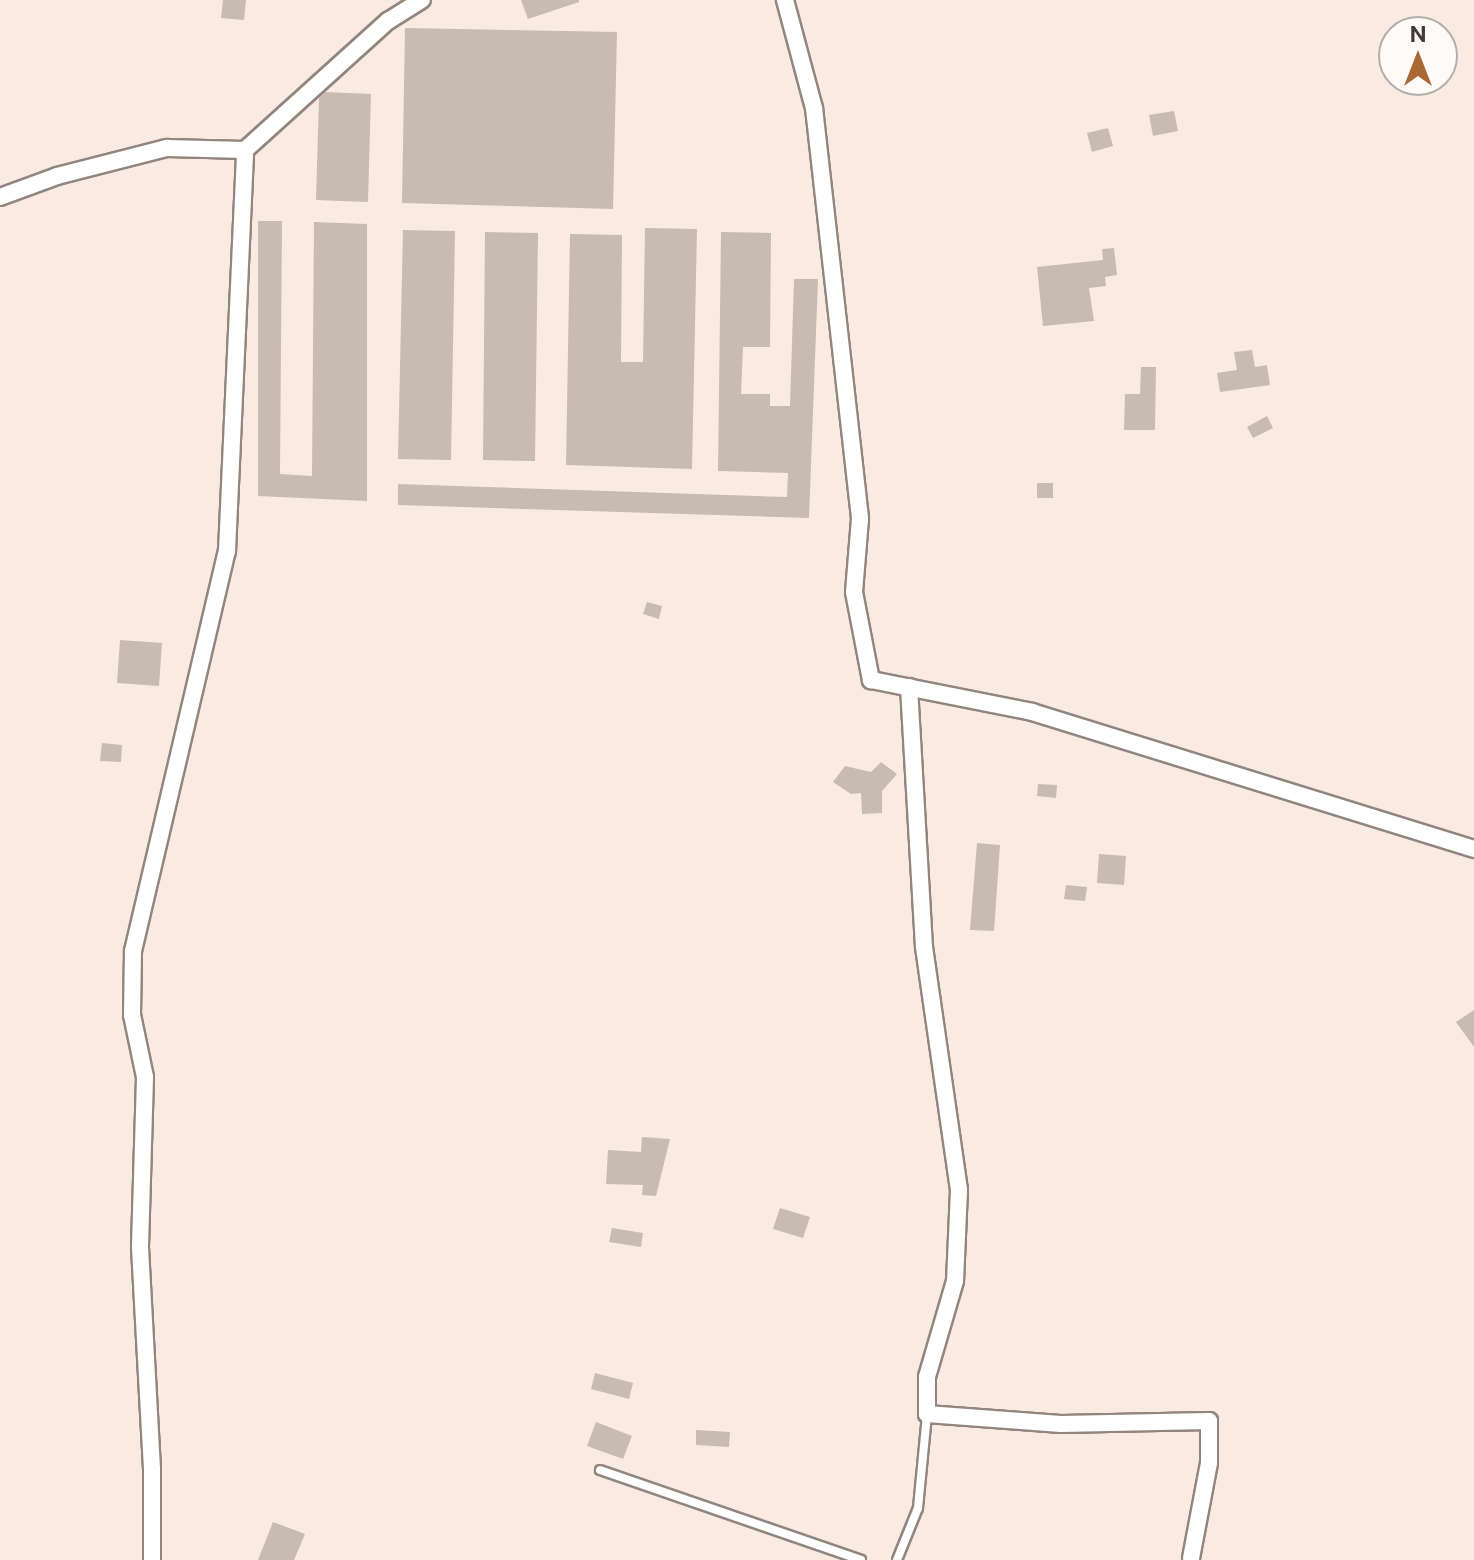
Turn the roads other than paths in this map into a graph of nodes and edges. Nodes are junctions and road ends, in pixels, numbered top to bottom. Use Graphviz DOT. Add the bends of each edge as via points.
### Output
graph roads {
  1 [pos="422,0"];
  2 [pos="785,0"];
  3 [pos="245,150"];
  4 [pos="0,197"];
  5 [pos="909,687"];
  6 [pos="1474,849"];
  7 [pos="927,1414"];
  8 [pos="600,1470"];
  9 [pos="1191,1558"];
  10 [pos="152,1560"];
  11 [pos="861,1560"];
  12 [pos="897,1560"];
  1 -- 3 [label="street" via="388,21"];
  2 -- 5 [label="street" via="814,108 860,519 854,592 871,680"];
  3 -- 4 [label="street" via="167,148"];
  3 -- 10 [label="street" via="227,551 133,951 132,1015 145,1077 140,1246"];
  5 -- 6 [label="street" via="1032,712"];
  5 -- 7 [label="street" via="924,947 959,1190 955,1281 927,1377"];
  7 -- 9 [label="street" via="1061,1424 1209,1421 1209,1463"];
  7 -- 12 [label="lane" via="918,1508"];
  8 -- 11 [label="lane"];
}
